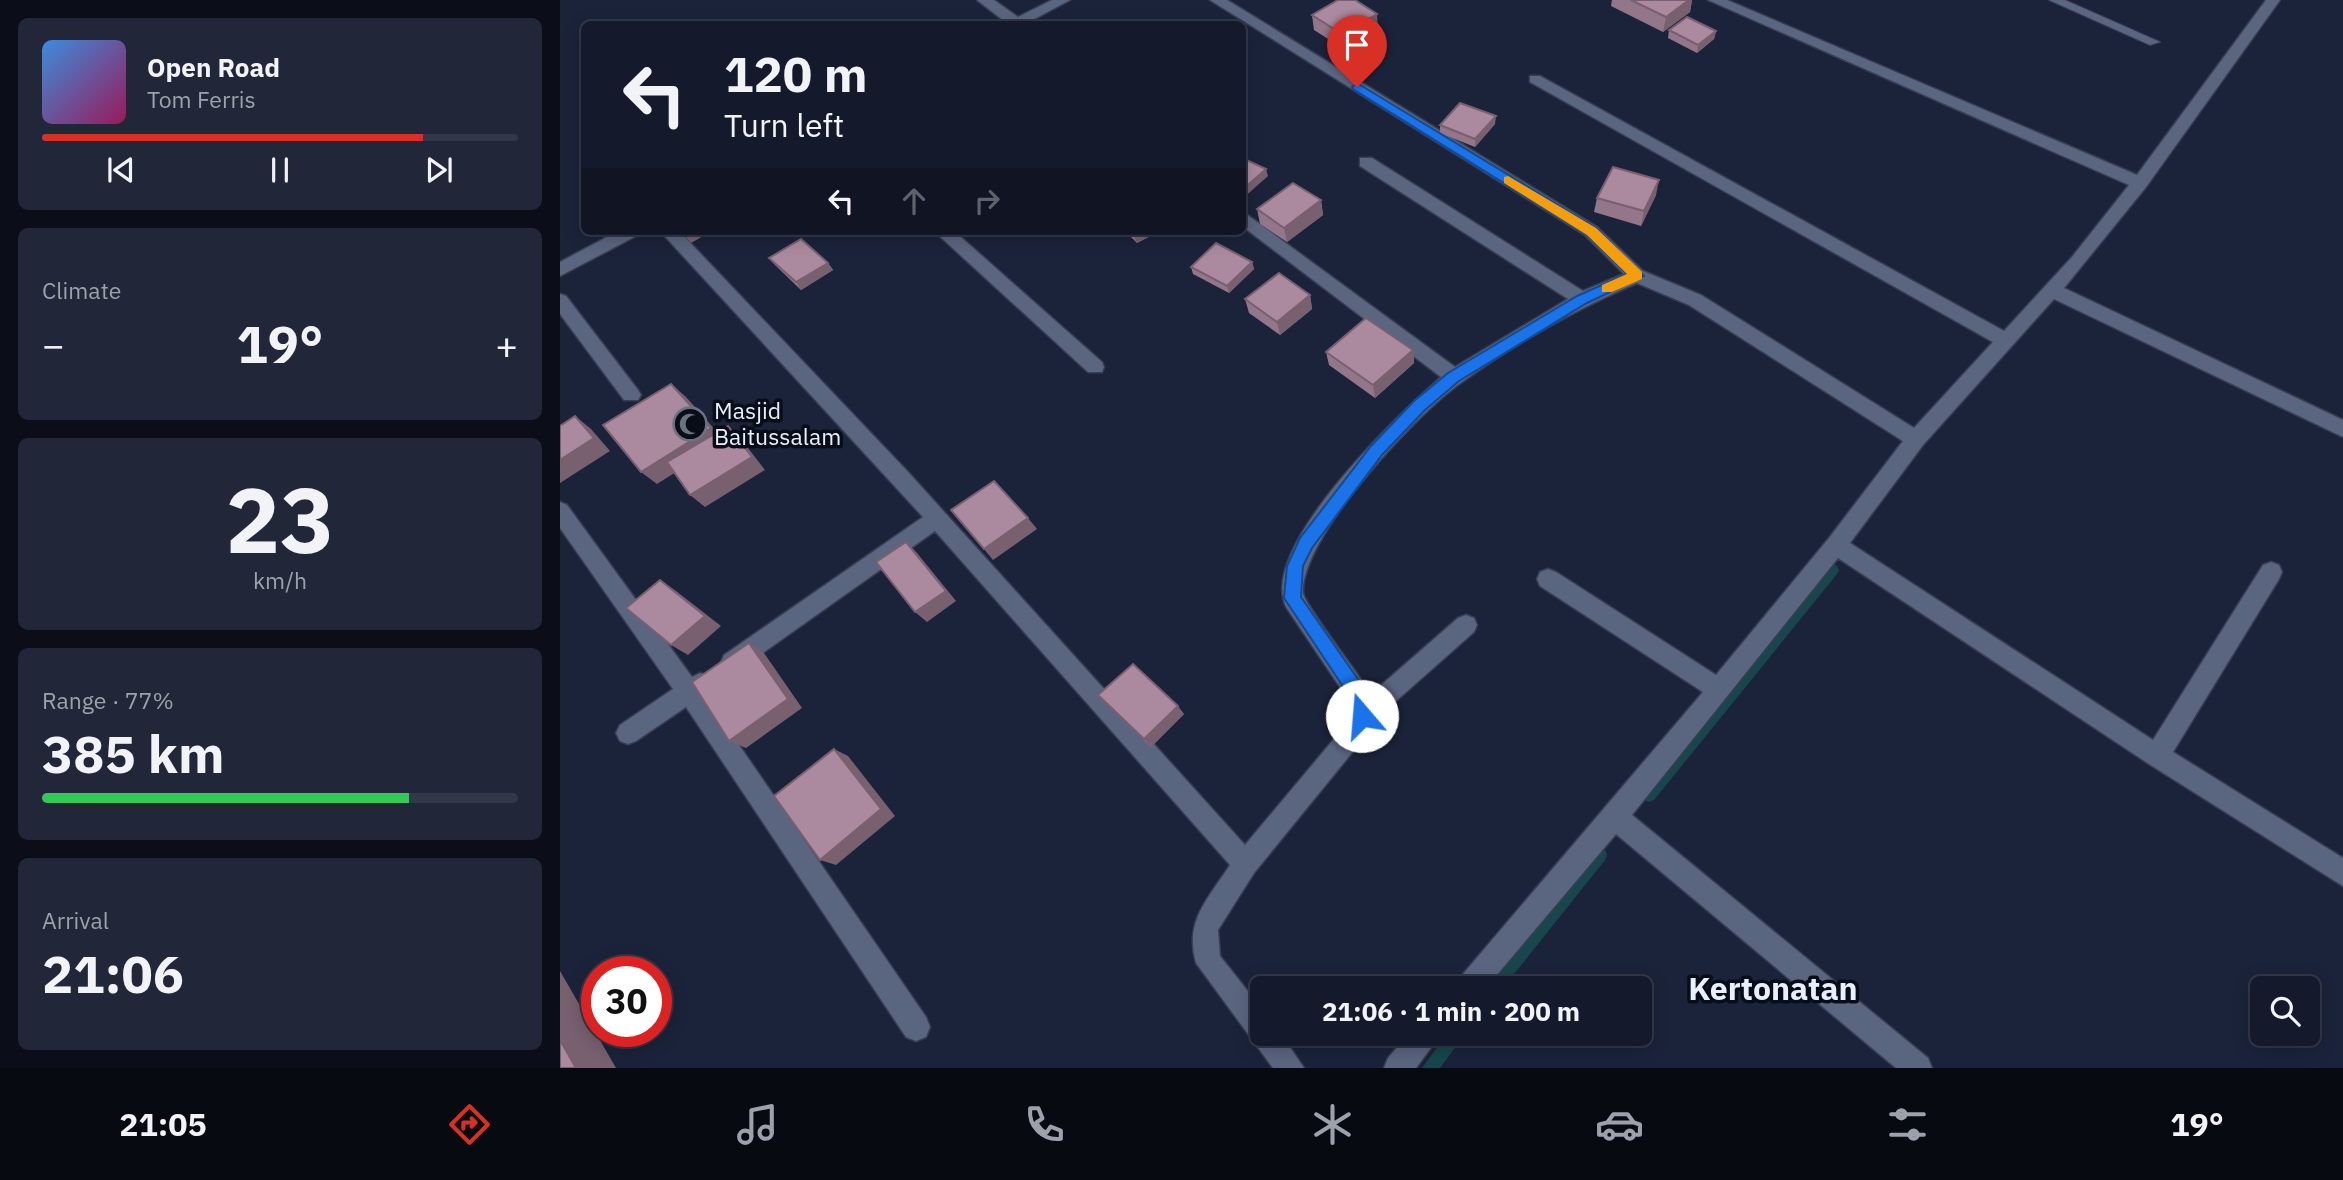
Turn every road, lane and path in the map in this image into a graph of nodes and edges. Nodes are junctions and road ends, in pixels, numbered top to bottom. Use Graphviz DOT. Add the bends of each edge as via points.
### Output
graph roads {
  1 [pos="984,0"];
  2 [pos="1063,0"];
  3 [pos="1217,0"];
  4 [pos="1715,0"];
  5 [pos="2055,0"];
  6 [pos="2273,0"];
  7 [pos="1013,21"];
  8 [pos="1023,21"];
  9 [pos="2154,42"];
  10 [pos="1535,79"];
  11 [pos="1367,162"];
  12 [pos="2140,183"];
  13 [pos="1246,221"];
  14 [pos="625,235"];
  15 [pos="673,235"];
  16 [pos="947,235"];
  17 [pos="560,270"];
  18 [pos="1637,276"];
  19 [pos="2052,290"];
  20 [pos="1582,299"];
  21 [pos="560,301"];
  22 [pos="2005,340"];
  23 [pos="1095,367"];
  24 [pos="1454,377"];
  25 [pos="631,395"];
  26 [pos="2343,429"];
  27 [pos="1916,439"];
  28 [pos="560,510"];
  29 [pos="937,518"];
  30 [pos="1836,545"];
  31 [pos="2271,572"];
  32 [pos="1548,579"];
  33 [pos="1466,625"];
  34 [pos="1717,688"];
  35 [pos="689,692"];
  36 [pos="1362,716"];
  37 [pos="628,733"];
  38 [pos="2157,756"];
  39 [pos="1615,817"];
  40 [pos="1245,864"];
  41 [pos="2343,873"];
  42 [pos="1477,976"];
  43 [pos="1250,1016"];
  44 [pos="916,1027"];
  45 [pos="1273,1046"];
  46 [pos="1418,1046"];
  47 [pos="1402,1067"];
  48 [pos="1290,1068"];
  49 [pos="1918,1068"];
  1 -- 7 [label="street"];
  2 -- 8 [label="street"];
  3 -- 18 [label="street" via="1591,231"];
  4 -- 12 [label="street"];
  5 -- 9 [label="lane"];
  6 -- 12 [label="street"];
  10 -- 22 [label="street"];
  11 -- 20 [label="street"];
  12 -- 19 [label="street"];
  13 -- 24 [label="street"];
  14 -- 17 [label="street"];
  15 -- 29 [label="street"];
  16 -- 23 [label="street"];
  18 -- 20 [label="street"];
  18 -- 27 [label="street" via="1695,300"];
  19 -- 22 [label="street"];
  19 -- 26 [label="street"];
  20 -- 24 [label="street"];
  21 -- 25 [label="street"];
  22 -- 27 [label="street"];
  24 -- 36 [label="street" via="1419,405 1376,451 1306,543 1295,566 1293,598 1359,694 1364,704"];
  27 -- 30 [label="street"];
  28 -- 35 [label="street"];
  29 -- 35 [label="street"];
  29 -- 40 [label="street"];
  30 -- 34 [label="street"];
  30 -- 38 [label="street"];
  31 -- 38 [label="street"];
  32 -- 34 [label="street"];
  33 -- 36 [label="street"];
  34 -- 39 [label="street"];
  35 -- 37 [label="street"];
  35 -- 44 [label="street"];
  36 -- 40 [label="street" via="1347,741"];
  38 -- 41 [label="street"];
  39 -- 42 [label="street"];
  39 -- 49 [label="street"];
  40 -- 43 [label="street" via="1205,927 1204,946 1209,963"];
  45 -- 48 [label="street"];
  46 -- 47 [label="street"];
}
